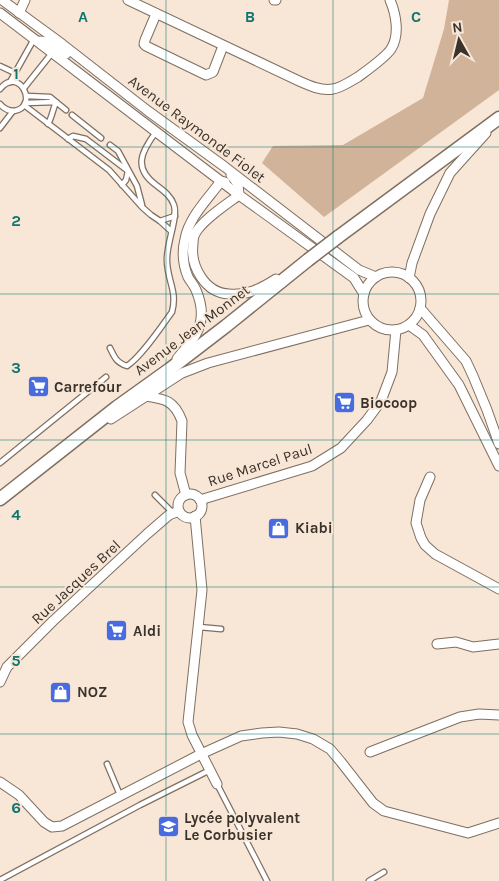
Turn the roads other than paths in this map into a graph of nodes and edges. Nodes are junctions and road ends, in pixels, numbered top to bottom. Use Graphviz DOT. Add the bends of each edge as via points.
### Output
graph roads {
  1 [pos="2,0"];
  2 [pos="25,0"];
  3 [pos="128,0"];
  4 [pos="390,0"];
  5 [pos="139,2"];
  6 [pos="19,13"];
  7 [pos="0,14"];
  8 [pos="156,14"];
  9 [pos="42,29"];
  10 [pos="34,39"];
  11 [pos="47,42"];
  12 [pos="223,46"];
  13 [pos="52,53"];
  14 [pos="0,66"];
  15 [pos="15,73"];
  16 [pos="10,82"];
  17 [pos="24,88"];
  18 [pos="0,89"];
  19 [pos="27,96"];
  20 [pos="56,102"];
  21 [pos="0,104"];
  22 [pos="24,104"];
  23 [pos="66,110"];
  24 [pos="13,111"];
  25 [pos="148,111"];
  26 [pos="72,115"];
  27 [pos="499,118"];
  28 [pos="48,124"];
  29 [pos="0,128"];
  30 [pos="156,132"];
  31 [pos="101,138"];
  32 [pos="68,139"];
  33 [pos="110,146"];
  34 [pos="224,167"];
  35 [pos="128,171"];
  36 [pos="221,181"];
  37 [pos="238,184"];
  38 [pos="122,185"];
  39 [pos="239,195"];
  40 [pos="142,206"];
  41 [pos="175,216"];
  42 [pos="295,220"];
  43 [pos="160,221"];
  44 [pos="171,231"];
  45 [pos="308,260"];
  46 [pos="376,277"];
  47 [pos="409,278"];
  48 [pos="364,294"];
  49 [pos="420,308"];
  50 [pos="369,320"];
  51 [pos="409,325"];
  52 [pos="396,330"];
  53 [pos="110,348"];
  54 [pos="170,369"];
  55 [pos="106,377"];
  56 [pos="145,396"];
  57 [pos="499,444"];
  58 [pos="52,457"];
  59 [pos="0,463"];
  60 [pos="499,466"];
  61 [pos="430,476"];
  62 [pos="186,494"];
  63 [pos="155,495"];
  64 [pos="0,499"];
  65 [pos="200,500"];
  66 [pos="176,512"];
  67 [pos="195,516"];
  68 [pos="499,589"];
  69 [pos="199,627"];
  70 [pos="220,629"];
  71 [pos="438,644"];
  72 [pos="499,644"];
  73 [pos="0,682"];
  74 [pos="499,716"];
  75 [pos="370,752"];
  76 [pos="202,754"];
  77 [pos="107,764"];
  78 [pos="210,770"];
  79 [pos="0,782"];
  80 [pos="217,784"];
  81 [pos="121,796"];
  82 [pos="499,823"];
  83 [pos="384,872"];
  84 [pos="0,880"];
  85 [pos="267,881"];
  86 [pos="368,881"];
  1 -- 6 [label="street, Avenue Raymonde Fiolet"];
  2 -- 6 [label="street"];
  3 -- 5 [label="street"];
  4 -- 12 [label="street" via="396,19 391,49 370,69 335,89 318,89"];
  5 -- 8 [label="street"];
  6 -- 9 [label="street, Avenue Raymonde Fiolet"];
  7 -- 10 [label="street, Avenue Raymonde Fiolet"];
  8 -- 12 [label="street"];
  8 -- 12 [label="street" via="144,44 206,75 213,72"];
  9 -- 11 [label="street"];
  9 -- 25 [label="street, Avenue Raymonde Fiolet"];
  10 -- 11 [label="street"];
  10 -- 13 [label="street, Avenue Raymonde Fiolet"];
  10 -- 15 [label="lane"];
  11 -- 13 [label="street"];
  11 -- 25 [label="street" via="134,107"];
  13 -- 17 [label="lane"];
  13 -- 30 [label="street, Avenue Raymonde Fiolet"];
  14 -- 15 [label="lane"];
  15 -- 16 [label="lane"];
  16 -- 17 [label="lane"];
  16 -- 18 [label="lane"];
  17 -- 19 [label="lane"];
  19 -- 20 [label="lane" via="50,96"];
  19 -- 22 [label="lane"];
  20 -- 22 [label="lane"];
  20 -- 23 [label="lane"];
  20 -- 28 [label="lane"];
  21 -- 24 [label="lane"];
  22 -- 24 [label="lane"];
  22 -- 28 [label="lane"];
  24 -- 29 [label="lane"];
  25 -- 30 [label="street"];
  25 -- 34 [label="street, Avenue Raymonde Fiolet"];
  26 -- 31 [label="lane"];
  27 -- 45 [label="main road, Avenue Jean Monnet, bridge"];
  27 -- 47 [label="street" via="450,173 430,214"];
  28 -- 32 [label="lane"];
  30 -- 34 [label="street" via="168,131 197,153"];
  30 -- 36 [label="street, Avenue Raymonde Fiolet"];
  30 -- 41 [label="lane" via="144,150 143,172 170,197"];
  32 -- 35 [label="lane" via="73,136 86,138"];
  32 -- 38 [label="lane" via="109,170"];
  33 -- 35 [label="lane" via="118,151"];
  34 -- 37 [label="street"];
  34 -- 42 [label="street, Avenue Raymonde Fiolet"];
  35 -- 38 [label="lane"];
  35 -- 40 [label="lane" via="137,186"];
  36 -- 37 [label="street"];
  36 -- 39 [label="street, Avenue Raymonde Fiolet"];
  36 -- 54 [label="street" via="188,226 184,240 184,260 201,304 202,317 196,334"];
  37 -- 39 [label="street"];
  37 -- 42 [label="street" via="277,212"];
  38 -- 40 [label="lane"];
  39 -- 45 [label="street" via="205,221 194,236 194,264 204,281 214,290 247,294"];
  39 -- 48 [label="street, Avenue Raymonde Fiolet" via="354,278"];
  40 -- 43 [label="lane"];
  41 -- 43 [label="lane"];
  41 -- 44 [label="lane"];
  42 -- 46 [label="street, Avenue Raymonde Fiolet" via="359,270"];
  43 -- 44 [label="lane"];
  44 -- 53 [label="lane" via="166,260 174,290 172,312 138,357 127,366 119,363"];
  45 -- 54 [label="main road, Avenue Jean Monnet"];
  46 -- 47 [label="street" via="393,272"];
  46 -- 48 [label="street"];
  47 -- 49 [label="street" via="419,292"];
  48 -- 50 [label="street" via="363,307"];
  49 -- 51 [label="street"];
  49 -- 57 [label="street" via="466,361"];
  50 -- 52 [label="street" via="381,328"];
  50 -- 56 [label="street" via="208,363 182,373"];
  51 -- 52 [label="street"];
  51 -- 60 [label="street" via="423,335 459,385"];
  52 -- 65 [label="street, Rue Marcel Paul" via="392,372 381,400 341,448 312,466"];
  54 -- 58 [label="main road, Avenue Jean Monnet"];
  55 -- 59 [label="lane"];
  56 -- 58 [label="street"];
  56 -- 62 [label="street" via="162,398 179,412 182,421 180,474"];
  58 -- 64 [label="main road, Avenue Jean Monnet"];
  61 -- 68 [label="street" via="420,500 416,523 420,538 435,554"];
  62 -- 65 [label="street"];
  62 -- 66 [label="street" via="178,503"];
  63 -- 66 [label="lane"];
  65 -- 67 [label="street" via="201,509"];
  66 -- 67 [label="street"];
  66 -- 73 [label="street, Rue Jacques Brel" via="147,534 53,621 8,667"];
  67 -- 69 [label="street" via="202,590"];
  69 -- 70 [label="lane"];
  69 -- 76 [label="street" via="188,722"];
  71 -- 72 [label="street" via="456,642 473,647"];
  74 -- 75 [label="street" via="460,716"];
  76 -- 78 [label="street"];
  76 -- 81 [label="street"];
  76 -- 82 [label="street" via="241,736 279,732 297,734 330,749 384,812 468,833"];
  77 -- 81 [label="lane"];
  78 -- 80 [label="street"];
  78 -- 84 [label="lane"];
  79 -- 81 [label="street" via="52,827 62,826"];
  80 -- 85 [label="lane"];
  83 -- 86 [label="lane"];
}
